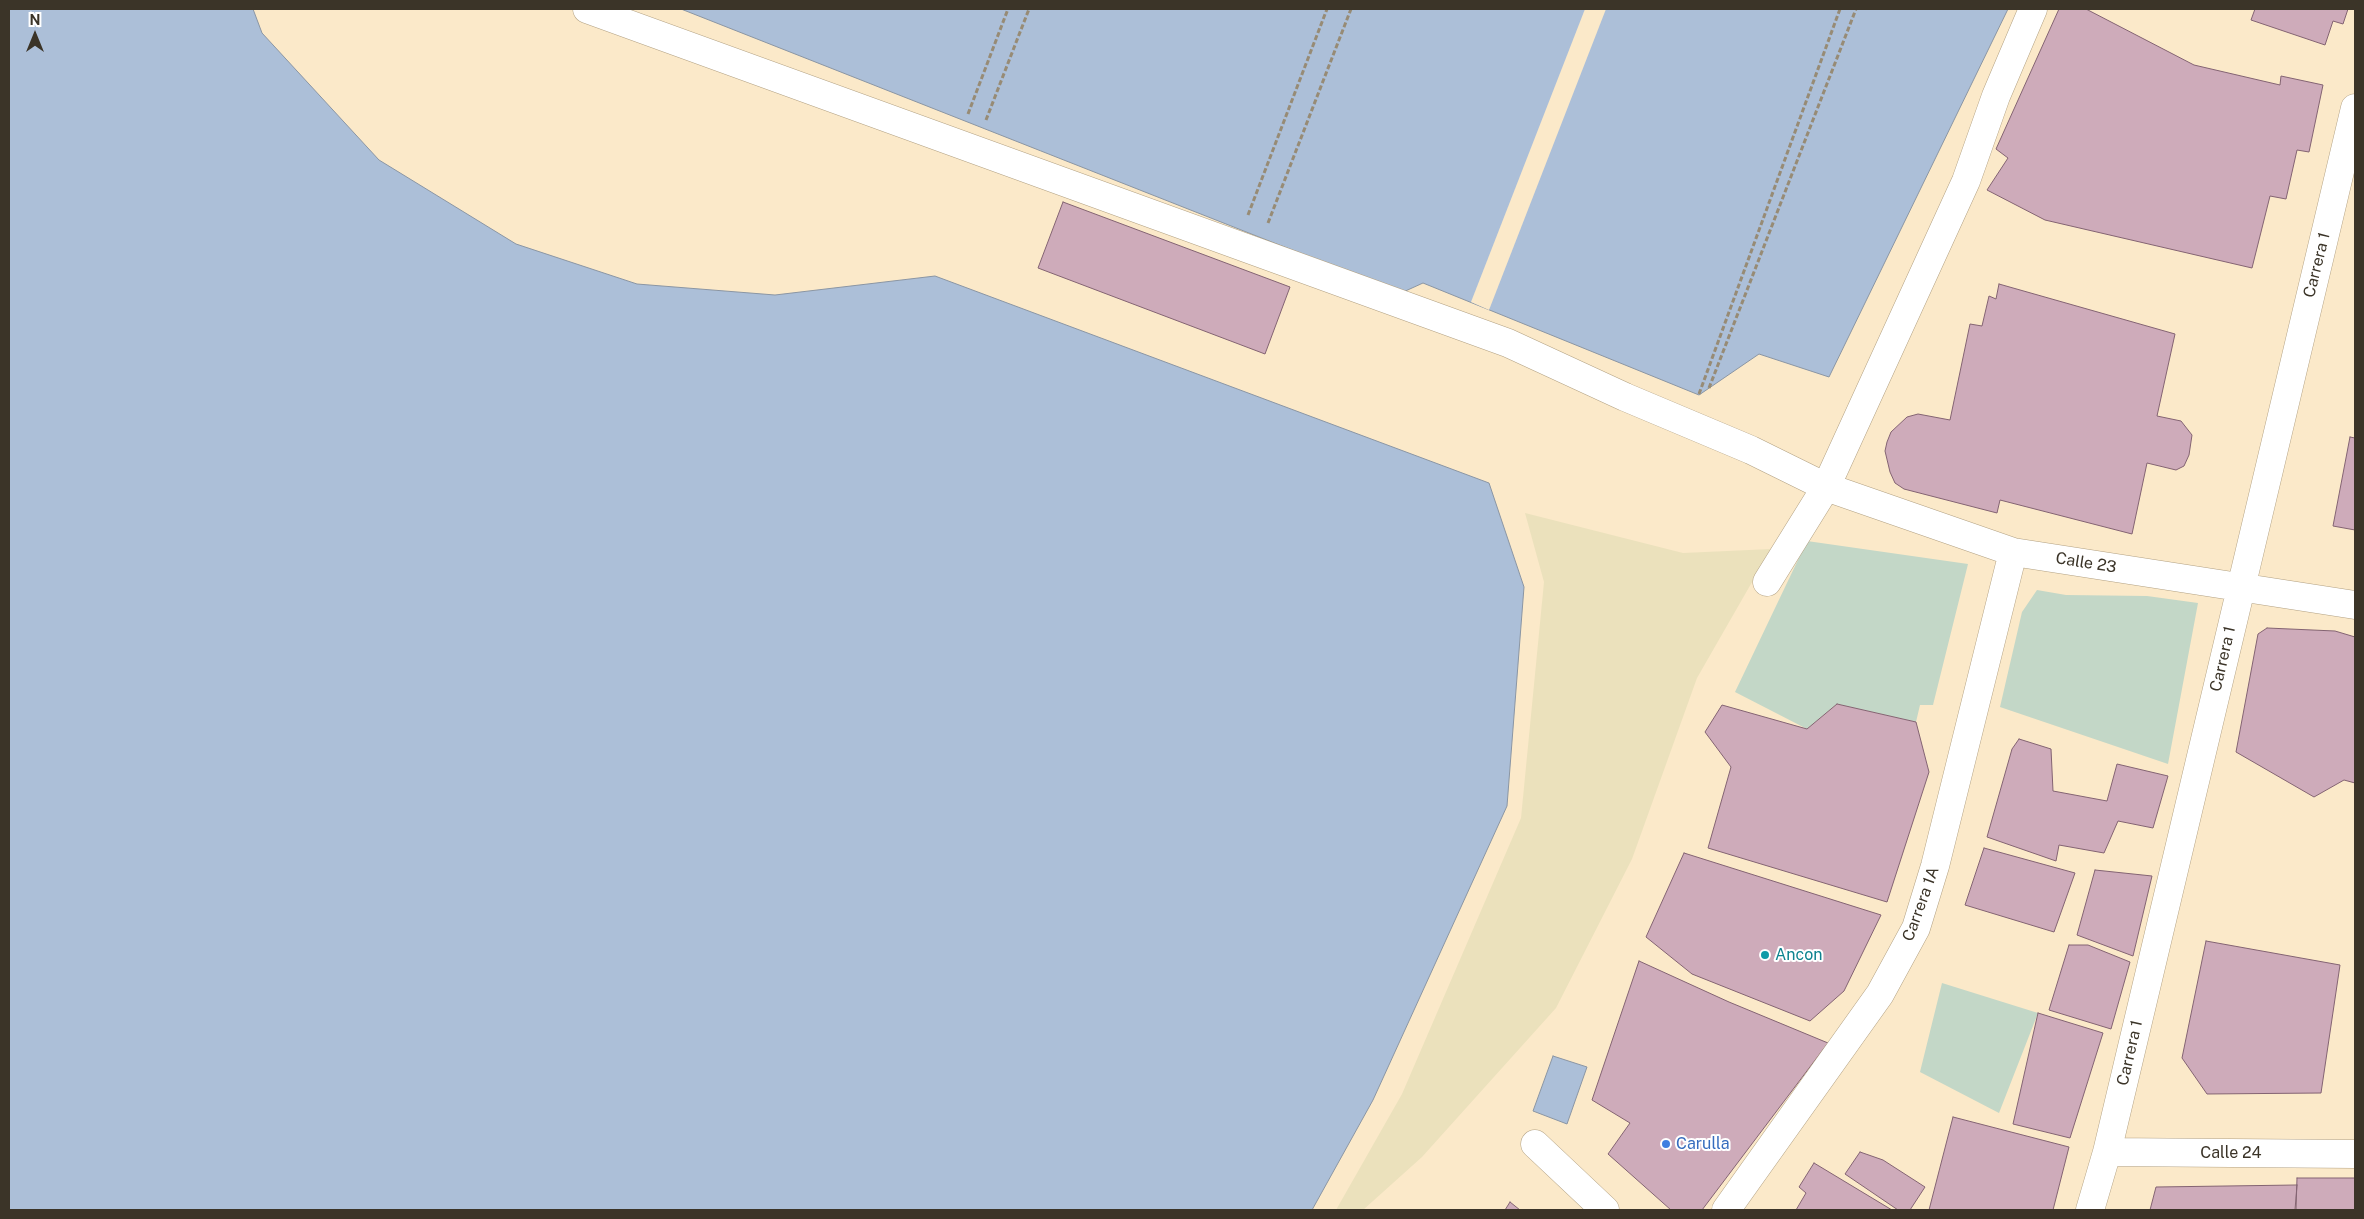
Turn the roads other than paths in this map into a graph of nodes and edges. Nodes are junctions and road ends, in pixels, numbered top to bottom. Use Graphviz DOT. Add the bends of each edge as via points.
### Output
graph roads {
  1 [pos="587,9"];
  2 [pos="2034,9"];
  3 [pos="2355,108"];
  4 [pos="1826,487"];
  5 [pos="2014,552"];
  6 [pos="1768,582"];
  7 [pos="2240,587"];
  8 [pos="2355,605"];
  9 [pos="1535,1144"];
  10 [pos="2107,1152"];
  11 [pos="2355,1154"];
  12 [pos="1605,1210"];
  13 [pos="1726,1210"];
  14 [pos="2090,1210"];
  1 -- 4 [label="street, Calle 23" via="1508,343 1752,450"];
  2 -- 4 [label="street" via="1996,96 1966,181"];
  3 -- 7 [label="street, Carrera 1"];
  4 -- 5 [label="street, Calle 23"];
  4 -- 6 [label="street"];
  5 -- 7 [label="street, Calle 23"];
  5 -- 13 [label="street, Carrera 1A" via="1935,866 1916,928 1880,994"];
  7 -- 8 [label="street, Calle 23"];
  7 -- 10 [label="street, Carrera 1"];
  9 -- 12 [label="street"];
  10 -- 11 [label="street, Calle 24"];
  10 -- 14 [label="street, Carrera 1"];
}
